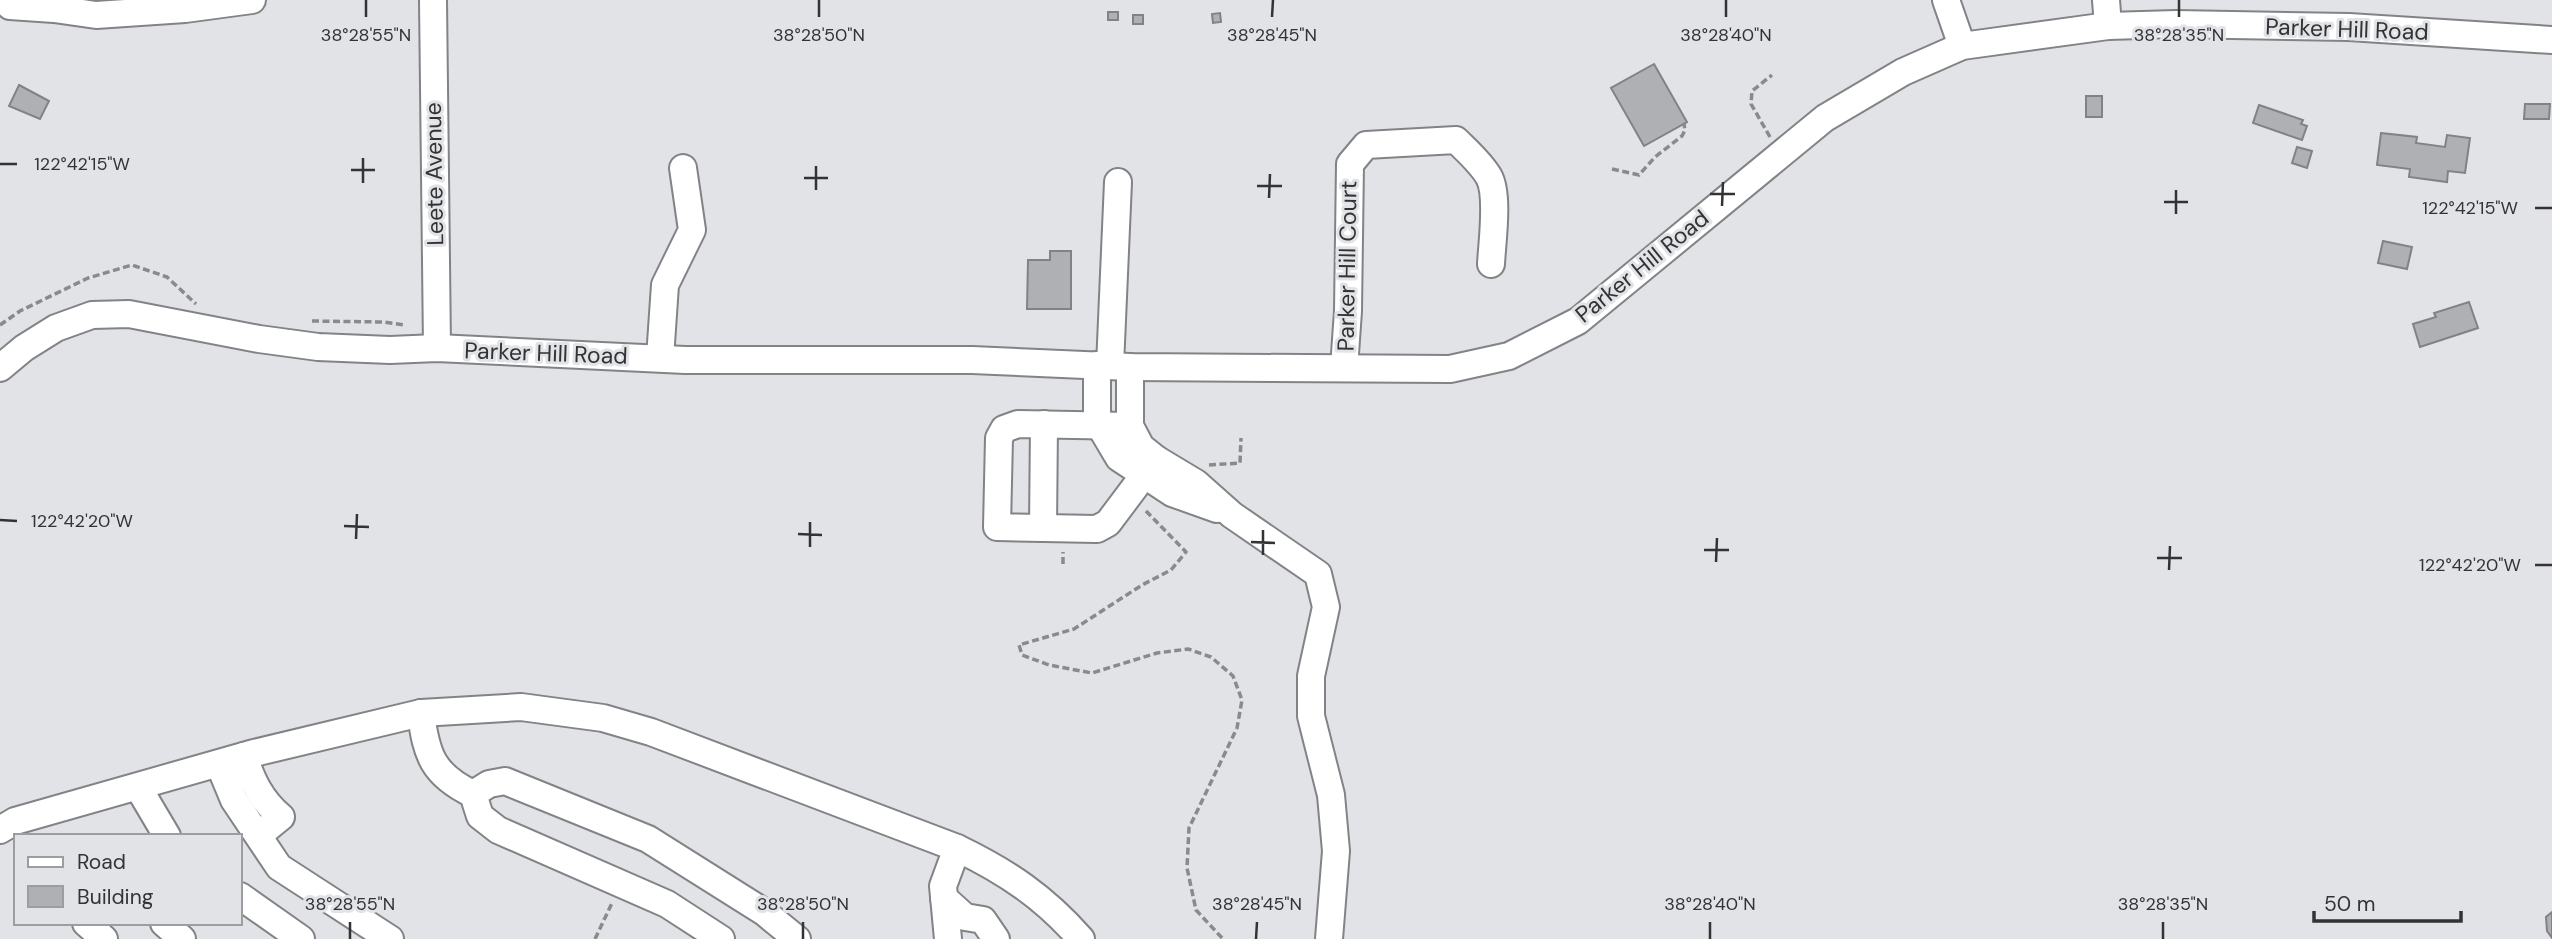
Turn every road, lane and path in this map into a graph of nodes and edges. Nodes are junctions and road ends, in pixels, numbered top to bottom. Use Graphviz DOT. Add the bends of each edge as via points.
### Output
graph roads {
  1 [pos="252,0"];
  2 [pos="433,0"];
  3 [pos="1945,0"];
  4 [pos="8,7"];
  5 [pos="2175,12"];
  6 [pos="2107,13"];
  7 [pos="2552,40"];
  8 [pos="1962,46"];
  9 [pos="1772,75"];
  10 [pos="1684,124"];
  11 [pos="1772,142"];
  12 [pos="683,168"];
  13 [pos="1612,169"];
  14 [pos="1118,182"];
  15 [pos="1491,264"];
  16 [pos="203,311"];
  17 [pos="310,321"];
  18 [pos="0,325"];
  19 [pos="410,326"];
  20 [pos="437,348"];
  21 [pos="660,358"];
  22 [pos="1112,366"];
  23 [pos="0,368"];
  24 [pos="1344,368"];
  25 [pos="1044,424"];
  26 [pos="1100,426"];
  27 [pos="1130,426"];
  28 [pos="1241,438"];
  29 [pos="1143,477"];
  30 [pos="1196,483"];
  31 [pos="1232,515"];
  32 [pos="1043,528"];
  33 [pos="421,713"];
  34 [pos="244,756"];
  35 [pos="219,764"];
  36 [pos="138,787"];
  37 [pos="473,794"];
  38 [pos="43,825"];
  39 [pos="0,830"];
  40 [pos="166,834"];
  41 [pos="259,835"];
  42 [pos="957,848"];
  43 [pos="620,885"];
  44 [pos="242,897"];
  45 [pos="944,898"];
  46 [pos="88,925"];
  47 [pos="166,925"];
  48 [pos="104,939"];
  49 [pos="182,939"];
  50 [pos="301,939"];
  51 [pos="390,939"];
  52 [pos="595,939"];
  53 [pos="721,939"];
  54 [pos="797,939"];
  55 [pos="948,939"];
  56 [pos="996,939"];
  57 [pos="1081,939"];
  58 [pos="1223,939"];
  59 [pos="1329,939"];
  1 -- 4 [label="street" via="96,15"];
  2 -- 20 [label="street, Leete Avenue"];
  3 -- 8 [label="street"];
  5 -- 6 [label="street, Parker Hill Road"];
  5 -- 7 [label="street, Parker Hill Road"];
  6 -- 8 [label="street, Parker Hill Road"];
  8 -- 24 [label="street, Parker Hill Road" via="1903,72 1825,118 1578,321 1509,356 1450,369"];
  9 -- 11 [label="path" via="1752,91 1751,104"];
  10 -- 13 [label="path" via="1682,136 1639,175"];
  12 -- 21 [label="street" via="692,230 665,285"];
  14 -- 22 [label="street"];
  15 -- 24 [label="street, Parker Hill Court" via="1491,180 1456,140 1366,145 1350,164"];
  16 -- 18 [label="path" via="167,277 132,265 88,278"];
  17 -- 19 [label="path"];
  20 -- 21 [label="street, Parker Hill Road"];
  20 -- 23 [label="street, Parker Hill Road" via="318,347 129,314 92,315 56,328"];
  21 -- 22 [label="street, Parker Hill Road" via="972,360"];
  22 -- 24 [label="street, Parker Hill Road"];
  22 -- 26 [label="street" via="1097,421"];
  22 -- 27 [label="street"];
  25 -- 26 [label="street"];
  25 -- 32 [label="street"];
  25 -- 32 [label="street" via="1018,424 1004,429 999,438 997,527"];
  26 -- 27 [label="street"];
  26 -- 29 [label="street" via="1119,458"];
  27 -- 29 [label="street" via="1141,447"];
  28 -- 30 [label="path" via="1240,463 1207,466"];
  29 -- 30 [label="street"];
  29 -- 31 [label="street" via="1171,493"];
  29 -- 32 [label="street" via="1108,523 1097,529"];
  29 -- 58 [label="path" via="1142,506 1186,552 1171,570 1074,629 1019,645 1023,655 1049,665 1092,673 1157,653 1188,649 1211,657 1233,676 1242,700 1237,727 1189,828 1187,868 1196,910"];
  30 -- 31 [label="street"];
  31 -- 59 [label="street" via="1318,574 1326,607 1311,676 1311,716 1331,795 1336,851"];
  33 -- 34 [label="street"];
  33 -- 37 [label="street" via="425,744 435,765 449,783"];
  33 -- 42 [label="street" via="521,707 603,718"];
  34 -- 35 [label="street"];
  34 -- 41 [label="street" via="258,791 281,817"];
  35 -- 36 [label="street"];
  35 -- 41 [label="street" via="234,800"];
  36 -- 38 [label="street"];
  36 -- 40 [label="street"];
  37 -- 43 [label="street" via="480,816 498,830"];
  37 -- 54 [label="street" via="505,781 648,839 764,912"];
  38 -- 39 [label="street" via="15,821"];
  41 -- 51 [label="street" via="279,867"];
  42 -- 45 [label="street" via="943,886"];
  42 -- 57 [label="street" via="1024,884"];
  43 -- 52 [label="path"];
  43 -- 53 [label="street" via="667,904"];
  44 -- 50 [label="street"];
  45 -- 55 [label="street"];
  45 -- 56 [label="street" via="965,917 983,920"];
  46 -- 48 [label="street"];
  47 -- 49 [label="street"];
}
